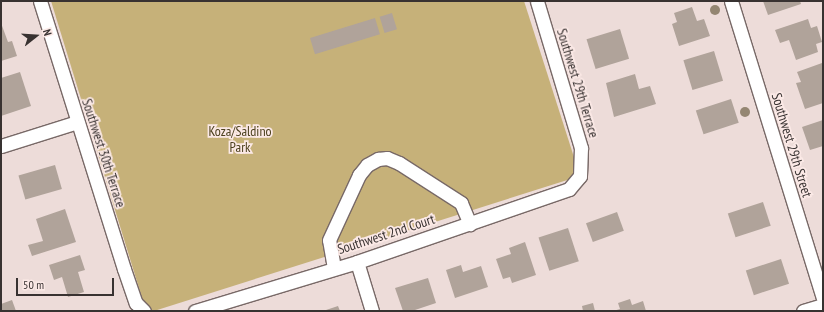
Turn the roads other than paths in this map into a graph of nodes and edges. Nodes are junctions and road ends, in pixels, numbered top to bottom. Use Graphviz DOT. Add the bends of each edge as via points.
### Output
graph roads {
  1 [pos="40,1"];
  2 [pos="536,1"];
  3 [pos="731,1"];
  4 [pos="77,122"];
  5 [pos="1,146"];
  6 [pos="580,176"];
  7 [pos="470,224"];
  8 [pos="357,262"];
  9 [pos="334,268"];
  10 [pos="823,298"];
  11 [pos="823,305"];
  12 [pos="144,311"];
  13 [pos="195,311"];
  14 [pos="372,311"];
  15 [pos="803,311"];
  1 -- 4 [label="street, Southwest 30th Terrace"];
  2 -- 6 [label="street, Southwest 29th Terrace" via="581,148"];
  3 -- 10 [label="street, Southwest 29th Street"];
  4 -- 5 [label="street"];
  4 -- 12 [label="street, Southwest 30th Terrace" via="136,303"];
  6 -- 7 [label="street, Southwest 2nd Court" via="569,189"];
  7 -- 8 [label="street, Southwest 2nd Court"];
  7 -- 9 [label="street" via="461,203 399,163 387,158 378,159 367,165 358,175 329,240"];
  8 -- 9 [label="street, Southwest 2nd Court"];
  8 -- 14 [label="street"];
  9 -- 13 [label="street, Southwest 2nd Court"];
  11 -- 15 [label="street"];
}
